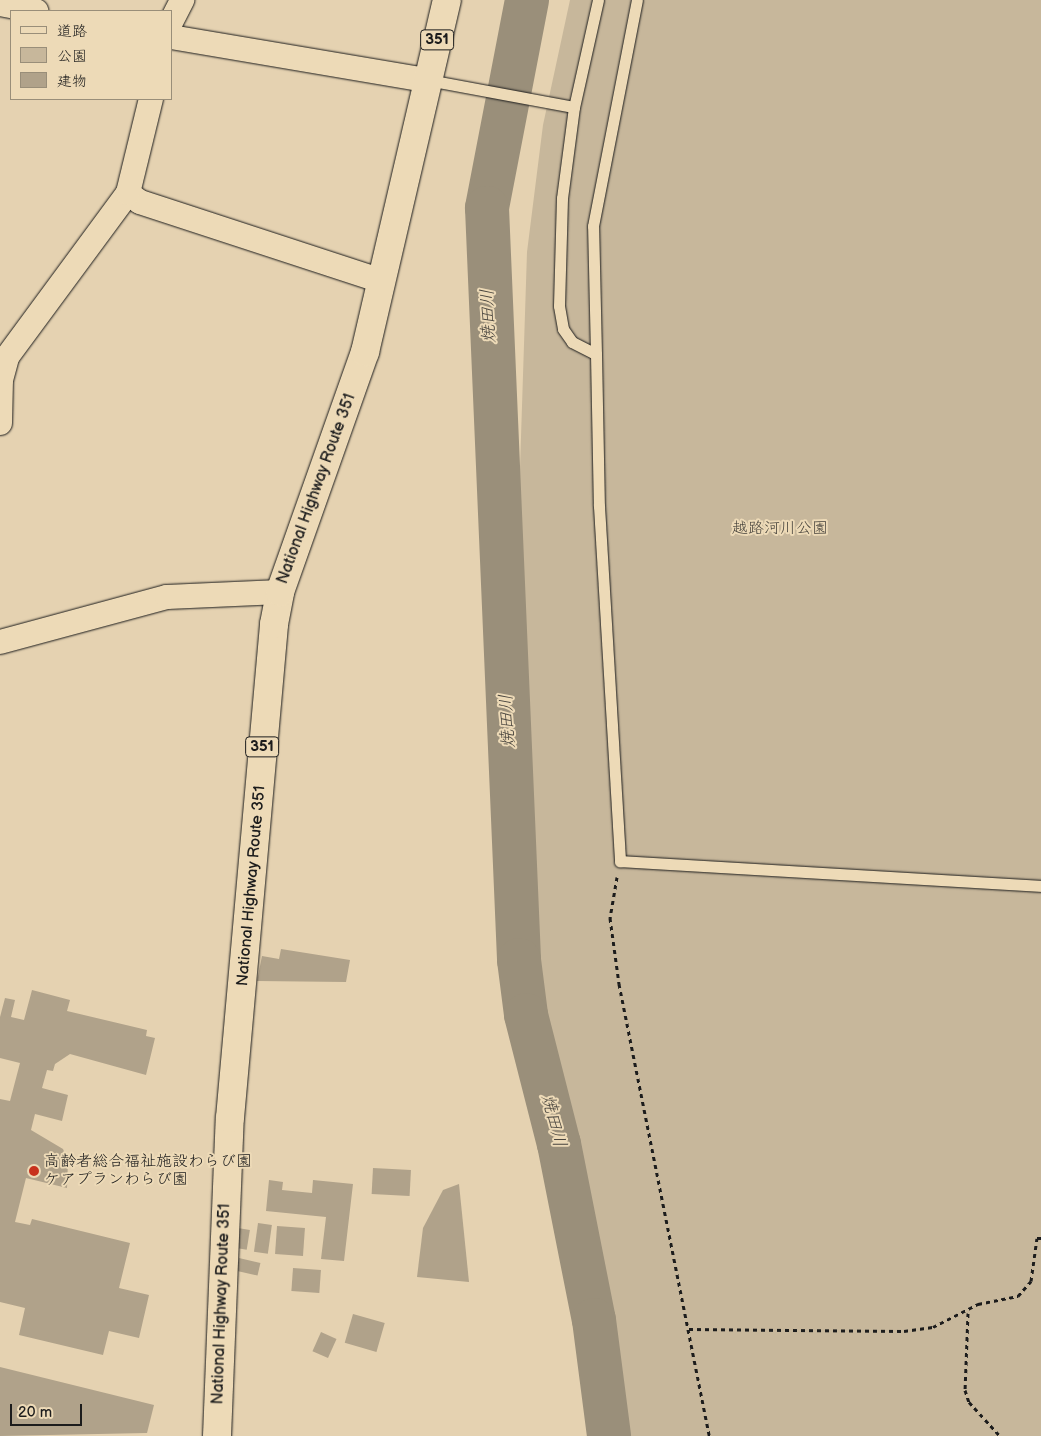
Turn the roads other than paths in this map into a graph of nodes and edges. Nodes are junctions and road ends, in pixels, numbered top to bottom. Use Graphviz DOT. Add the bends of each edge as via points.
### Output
graph roads {
  1 [pos="182,0"];
  2 [pos="447,0"];
  3 [pos="598,0"];
  4 [pos="637,0"];
  5 [pos="0,4"];
  6 [pos="31,10"];
  7 [pos="172,20"];
  8 [pos="172,37"];
  9 [pos="426,80"];
  10 [pos="151,100"];
  11 [pos="574,107"];
  12 [pos="128,193"];
  13 [pos="382,281"];
  14 [pos="596,354"];
  15 [pos="0,424"];
  16 [pos="280,592"];
  17 [pos="0,642"];
  18 [pos="1041,886"];
  19 [pos="216,1436"];
  1 -- 7 [label="street"];
  2 -- 9 [label="highway, National Highway Route 351 / 351"];
  3 -- 11 [label="lane"];
  4 -- 14 [label="lane" via="593,226"];
  5 -- 6 [label="street"];
  8 -- 9 [label="street"];
  9 -- 11 [label="lane"];
  9 -- 13 [label="highway, National Highway Route 351 / 351"];
  10 -- 12 [label="street"];
  11 -- 14 [label="lane" via="559,237 559,306 563,329 572,342"];
  12 -- 13 [label="street" via="140,202"];
  12 -- 15 [label="street" via="7,357 1,380"];
  13 -- 16 [label="highway, National Highway Route 351 / 351" via="340,429"];
  14 -- 18 [label="lane" via="600,515 620,861"];
  16 -- 17 [label="street" via="167,597"];
  16 -- 19 [label="highway, National Highway Route 351 / 351" via="267,667 257,831 230,1118"];
}
